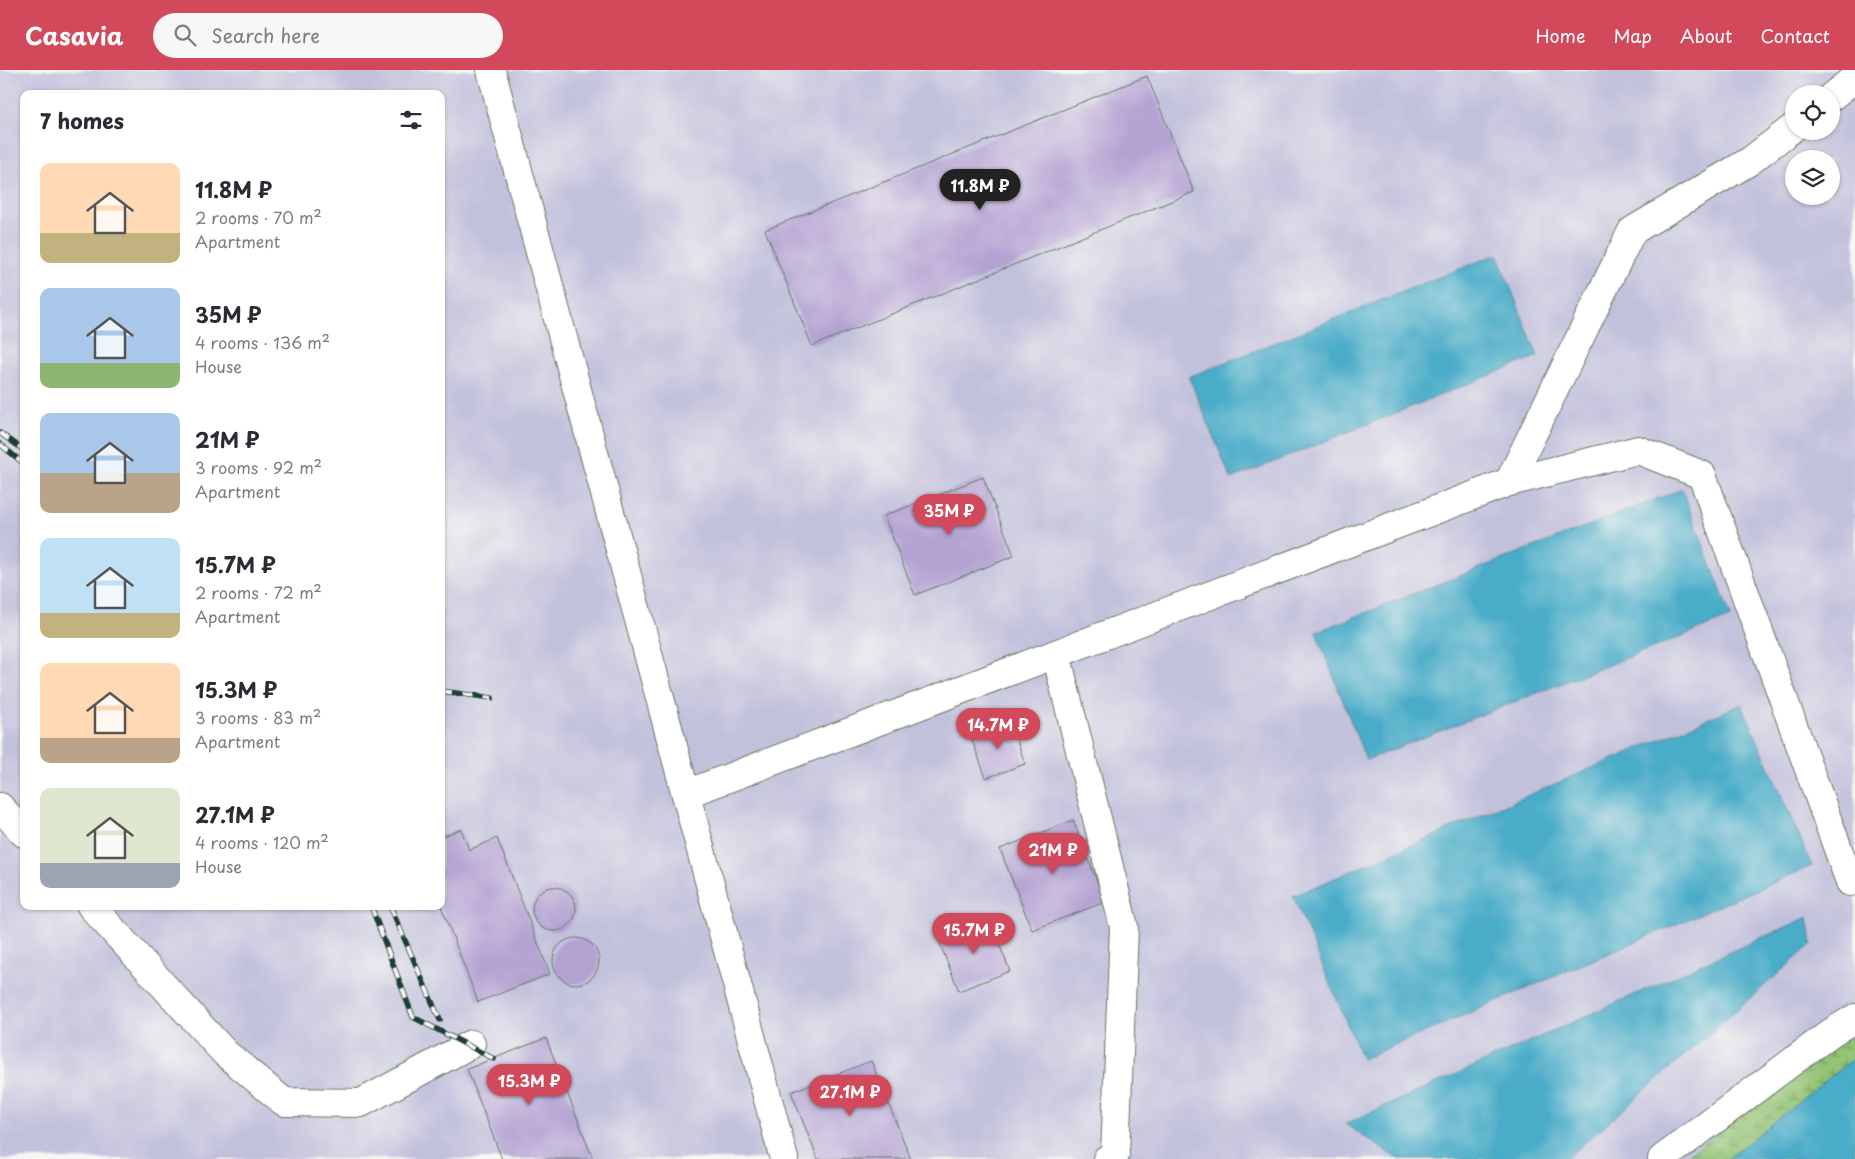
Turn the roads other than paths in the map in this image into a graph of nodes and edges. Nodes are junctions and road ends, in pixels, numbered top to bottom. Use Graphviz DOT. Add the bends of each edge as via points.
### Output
graph roads {
  1 [pos="491,70"];
  2 [pos="1855,78"];
  3 [pos="1840,90"];
  4 [pos="1785,134"];
  5 [pos="1509,482"];
  6 [pos="1056,654"];
  7 [pos="686,794"];
  8 [pos="0,807"];
  9 [pos="20,829"];
  10 [pos="1850,882"];
  11 [pos="94,910"];
  12 [pos="1855,1018"];
  13 [pos="471,1044"];
  14 [pos="784,1159"];
  15 [pos="1107,1159"];
  16 [pos="1662,1159"];
  1 -- 7 [label="lane"];
  2 -- 3 [label="lane"];
  4 -- 5 [label="lane" via="1750,162 1632,231"];
  5 -- 6 [label="lane"];
  5 -- 10 [label="lane" via="1638,450 1702,475"];
  6 -- 7 [label="lane"];
  6 -- 15 [label="lane" via="1124,927 1115,1155"];
  7 -- 14 [label="lane"];
  8 -- 9 [label="lane"];
  11 -- 13 [label="lane" via="225,1053 284,1102 361,1103"];
  12 -- 16 [label="lane"];
}
